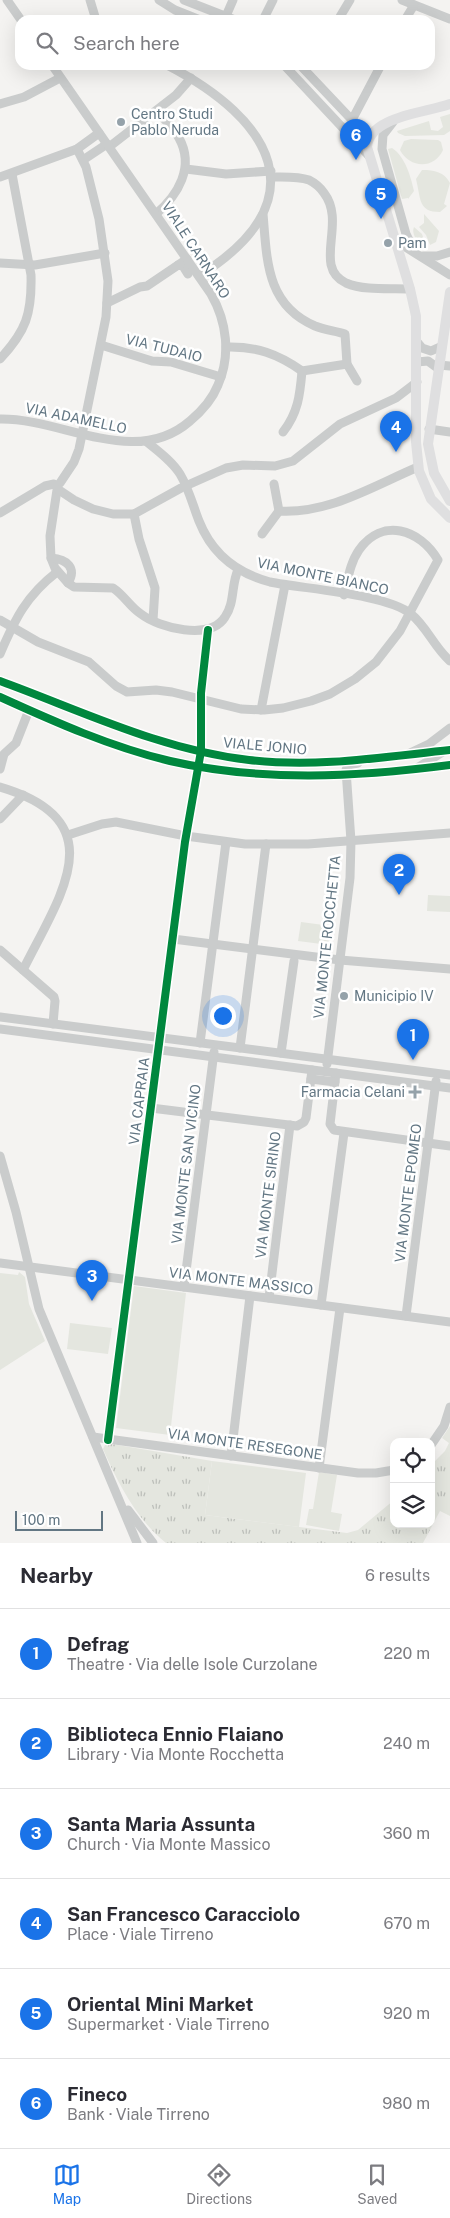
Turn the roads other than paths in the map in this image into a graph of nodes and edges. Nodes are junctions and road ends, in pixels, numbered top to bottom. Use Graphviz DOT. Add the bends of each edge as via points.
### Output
graph roads {
  1 [pos="7,0"];
  2 [pos="90,0"];
  3 [pos="159,0"];
  4 [pos="184,0"];
  5 [pos="233,0"];
  6 [pos="273,0"];
  7 [pos="350,0"];
  8 [pos="402,0"];
  9 [pos="414,5"];
  10 [pos="18,15"];
  11 [pos="94,15"];
  12 [pos="188,15"];
  13 [pos="222,15"];
  14 [pos="230,15"];
  15 [pos="266,15"];
  16 [pos="341,15"];
  17 [pos="408,15"];
  18 [pos="450,19"];
  19 [pos="55,70"];
  20 [pos="176,70"];
  21 [pos="289,70"];
  22 [pos="309,70"];
  23 [pos="378,70"];
  24 [pos="60,78"];
  25 [pos="191,78"];
  26 [pos="0,104"];
  27 [pos="448,105"];
  28 [pos="157,111"];
  29 [pos="396,119"];
  30 [pos="352,120"];
  31 [pos="99,133"];
  32 [pos="369,138"];
  33 [pos="108,146"];
  34 [pos="77,149"];
  35 [pos="369,156"];
  36 [pos="83,160"];
  37 [pos="186,169"];
  38 [pos="12,174"];
  39 [pos="271,174"];
  40 [pos="0,177"];
  41 [pos="156,214"];
  42 [pos="263,214"];
  43 [pos="395,237"];
  44 [pos="450,252"];
  45 [pos="105,253"];
  46 [pos="416,253"];
  47 [pos="187,259"];
  48 [pos="0,263"];
  49 [pos="28,264"];
  50 [pos="178,265"];
  51 [pos="188,274"];
  52 [pos="450,275"];
  53 [pos="199,276"];
  54 [pos="410,288"];
  55 [pos="450,292"];
  56 [pos="107,303"];
  57 [pos="417,342"];
  58 [pos="101,345"];
  59 [pos="442,346"];
  60 [pos="226,347"];
  61 [pos="0,360"];
  62 [pos="417,362"];
  63 [pos="347,364"];
  64 [pos="443,367"];
  65 [pos="302,371"];
  66 [pos="221,377"];
  67 [pos="357,381"];
  68 [pos="417,382"];
  69 [pos="0,419"];
  70 [pos="430,429"];
  71 [pos="283,432"];
  72 [pos="450,432"];
  73 [pos="82,433"];
  74 [pos="147,442"];
  75 [pos="418,467"];
  76 [pos="274,484"];
  77 [pos="186,486"];
  78 [pos="57,487"];
  79 [pos="450,501"];
  80 [pos="1,509"];
  81 [pos="279,512"];
  82 [pos="134,516"];
  83 [pos="450,518"];
  84 [pos="262,534"];
  85 [pos="51,558"];
  86 [pos="238,570"];
  87 [pos="57,572"];
  88 [pos="68,583"];
  89 [pos="285,585"];
  90 [pos="344,594"];
  91 [pos="409,612"];
  92 [pos="0,620"];
  93 [pos="152,620"];
  94 [pos="12,627"];
  95 [pos="208,630"];
  96 [pos="0,654"];
  97 [pos="450,661"];
  98 [pos="2,682"];
  99 [pos="0,697"];
  100 [pos="202,698"];
  101 [pos="29,710"];
  102 [pos="261,710"];
  103 [pos="450,728"];
  104 [pos="449,749"];
  105 [pos="201,751"];
  106 [pos="404,755"];
  107 [pos="364,761"];
  108 [pos="450,765"];
  109 [pos="199,767"];
  110 [pos="0,768"];
  111 [pos="410,770"];
  112 [pos="346,776"];
  113 [pos="0,787"];
  114 [pos="23,795"];
  115 [pos="0,819"];
  116 [pos="450,833"];
  117 [pos="68,835"];
  118 [pos="186,836"];
  119 [pos="351,841"];
  120 [pos="226,842"];
  121 [pos="266,844"];
  122 [pos="173,938"];
  123 [pos="213,944"];
  124 [pos="252,949"];
  125 [pos="0,950"];
  126 [pos="340,960"];
  127 [pos="294,961"];
  128 [pos="450,969"];
  129 [pos="23,970"];
  130 [pos="0,1017"];
  131 [pos="53,1024"];
  132 [pos="0,1029"];
  133 [pos="160,1037"];
  134 [pos="200,1043"];
  135 [pos="215,1045"];
  136 [pos="240,1048"];
  137 [pos="158,1050"];
  138 [pos="270,1052"];
  139 [pos="282,1053"];
  140 [pos="214,1058"];
  141 [pos="327,1059"];
  142 [pos="268,1064"];
  143 [pos="325,1072"];
  144 [pos="437,1073"];
  145 [pos="311,1075"];
  146 [pos="450,1075"];
  147 [pos="335,1078"];
  148 [pos="435,1086"];
  149 [pos="450,1088"];
  150 [pos="151,1108"];
  151 [pos="206,1114"];
  152 [pos="290,1125"];
  153 [pos="344,1133"];
  154 [pos="428,1143"];
  155 [pos="450,1146"];
  156 [pos="0,1156"];
  157 [pos="0,1263"];
  158 [pos="28,1266"];
  159 [pos="129,1280"];
  160 [pos="184,1287"];
  161 [pos="250,1296"];
  162 [pos="269,1298"];
  163 [pos="320,1305"];
  164 [pos="340,1308"];
  165 [pos="406,1316"];
  166 [pos="450,1322"];
  167 [pos="450,1407"];
  168 [pos="93,1437"];
  169 [pos="435,1439"];
  170 [pos="108,1440"];
  171 [pos="231,1456"];
  172 [pos="319,1468"];
  173 [pos="390,1471"];
  174 [pos="116,1492"];
  175 [pos="137,1543"];
  176 [pos="154,1543"];
  1 -- 10 [label="street"];
  2 -- 11 [label="street"];
  3 -- 12 [label="street"];
  4 -- 13 [label="street"];
  5 -- 14 [label="street"];
  6 -- 15 [label="street"];
  7 -- 16 [label="street"];
  8 -- 9 [label="street"];
  9 -- 17 [label="street"];
  9 -- 18 [label="street"];
  19 -- 24 [label="street, VIALE CARNARO"];
  20 -- 25 [label="street"];
  21 -- 35 [label="street"];
  22 -- 30 [label="street"];
  23 -- 30 [label="street"];
  24 -- 26 [label="street" via="30,95"];
  24 -- 31 [label="street, VIALE CARNARO"];
  25 -- 28 [label="street"];
  25 -- 39 [label="street" via="224,101 248,126 260,142"];
  27 -- 29 [label="main road"];
  28 -- 33 [label="street"];
  28 -- 37 [label="street" via="180,139"];
  29 -- 32 [label="main road" via="378,127"];
  29 -- 46 [label="street" via="385,130 381,146 406,234"];
  30 -- 32 [label="street"];
  31 -- 33 [label="street, VIALE CARNARO"];
  31 -- 34 [label="street"];
  32 -- 35 [label="main road"];
  33 -- 36 [label="street"];
  33 -- 41 [label="street, VIALE CARNARO"];
  34 -- 36 [label="street"];
  34 -- 38 [label="street"];
  35 -- 43 [label="main road"];
  36 -- 45 [label="street"];
  37 -- 39 [label="street" via="226,174"];
  37 -- 41 [label="street" via="176,193"];
  38 -- 40 [label="street"];
  38 -- 49 [label="street"];
  39 -- 42 [label="street"];
  39 -- 54 [label="street" via="309,180 326,196 334,223 329,258 340,279 364,287"];
  41 -- 47 [label="street, VIALE CARNARO"];
  42 -- 53 [label="street" via="233,253"];
  42 -- 63 [label="street" via="268,269 278,295 310,324 345,334"];
  43 -- 46 [label="street"];
  43 -- 54 [label="main road"];
  44 -- 46 [label="street" via="434,257"];
  45 -- 49 [label="street"];
  45 -- 56 [label="street"];
  46 -- 52 [label="street"];
  47 -- 50 [label="street"];
  47 -- 53 [label="street, VIALE CARNARO"];
  48 -- 49 [label="street"];
  49 -- 61 [label="street" via="32,290 27,322"];
  50 -- 51 [label="street" via="183,266"];
  50 -- 56 [label="street" via="147,286"];
  53 -- 60 [label="street, VIALE CARNARO" via="217,306"];
  54 -- 57 [label="main road" via="417,318"];
  55 -- 59 [label="main road"];
  56 -- 58 [label="street"];
  57 -- 59 [label="street" via="430,351"];
  57 -- 62 [label="main road"];
  58 -- 66 [label="street, VIA TUDAIO"];
  58 -- 73 [label="street"];
  59 -- 64 [label="main road"];
  60 -- 65 [label="street" via="268,352"];
  60 -- 66 [label="street, VIALE CARNARO"];
  62 -- 64 [label="street" via="428,361"];
  62 -- 68 [label="main road"];
  63 -- 65 [label="street"];
  63 -- 67 [label="street"];
  64 -- 70 [label="main road"];
  65 -- 71 [label="street" via="295,415"];
  66 -- 74 [label="street, VIALE CARNARO" via="208,403 191,420 172,433"];
  68 -- 75 [label="main road"];
  68 -- 77 [label="street" via="394,400 347,420 292,461 275,466 232,466"];
  69 -- 73 [label="street, VIA ADAMELLO" via="33,421"];
  70 -- 72 [label="street"];
  70 -- 79 [label="main road" via="432,465"];
  73 -- 74 [label="street, VIA ADAMELLO" via="123,442"];
  73 -- 78 [label="street" via="74,462"];
  74 -- 77 [label="street, VIA MONTE BIANCO" via="176,469"];
  75 -- 81 [label="street" via="332,505"];
  75 -- 83 [label="main road" via="431,499"];
  76 -- 81 [label="street"];
  77 -- 82 [label="street"];
  77 -- 86 [label="street, VIA MONTE BIANCO" via="210,541 221,556"];
  78 -- 80 [label="street" via="45,486"];
  78 -- 82 [label="street" via="65,495 91,508"];
  78 -- 85 [label="street"];
  81 -- 84 [label="street"];
  82 -- 93 [label="street" via="155,588"];
  85 -- 87 [label="street"];
  85 -- 88 [label="street" via="61,559 70,566 72,574"];
  86 -- 89 [label="street, VIA MONTE BIANCO"];
  86 -- 95 [label="street" via="227,614"];
  87 -- 88 [label="street"];
  87 -- 94 [label="street" via="32,594"];
  88 -- 93 [label="street" via="77,588 114,589 139,613"];
  89 -- 90 [label="street, VIA MONTE BIANCO"];
  89 -- 102 [label="street"];
  90 -- 91 [label="street, VIA MONTE BIANCO" via="389,603"];
  90 -- 91 [label="street" via="353,562 365,542 383,531 406,531 421,541 438,561"];
  91 -- 97 [label="street, VIA MONTE BIANCO"];
  91 -- 102 [label="street" via="391,644 355,680 311,701"];
  92 -- 94 [label="street"];
  93 -- 95 [label="street" via="185,630"];
  94 -- 96 [label="street"];
  94 -- 100 [label="street" via="38,642 89,662 124,691 163,691"];
  95 -- 100 [label="street, VIA CAPRAIA"];
  98 -- 105 [label="main road, VIALE JONIO" via="110,724"];
  99 -- 101 [label="main road, VIALE JONIO"];
  100 -- 102 [label="street" via="225,706"];
  100 -- 105 [label="street, VIA CAPRAIA"];
  101 -- 109 [label="main road, VIALE JONIO" via="111,744"];
  101 -- 110 [label="street" via="16,743 4,754"];
  103 -- 106 [label="street" via="429,744"];
  104 -- 106 [label="main road, VIALE JONIO"];
  104 -- 111 [label="street"];
  105 -- 107 [label="main road, VIALE JONIO" via="267,761"];
  105 -- 109 [label="street, VIA CAPRAIA"];
  106 -- 107 [label="main road, VIALE JONIO"];
  107 -- 112 [label="street" via="347,766"];
  108 -- 111 [label="main road, VIALE JONIO"];
  109 -- 112 [label="main road, VIALE JONIO" via="265,774"];
  109 -- 118 [label="street, VIA CAPRAIA"];
  111 -- 112 [label="main road, VIALE JONIO"];
  112 -- 119 [label="street, VIA MONTE ROCCHETTA"];
  113 -- 114 [label="street"];
  114 -- 115 [label="street"];
  114 -- 117 [label="street" via="57,817"];
  116 -- 119 [label="street"];
  117 -- 118 [label="street" via="116,822"];
  117 -- 129 [label="street" via="66,880"];
  118 -- 120 [label="street"];
  118 -- 122 [label="street, VIA CAPRAIA"];
  119 -- 121 [label="street"];
  119 -- 126 [label="street, VIA MONTE ROCCHETTA"];
  120 -- 121 [label="street"];
  120 -- 123 [label="street"];
  121 -- 124 [label="street"];
  122 -- 123 [label="street"];
  122 -- 133 [label="street, VIA CAPRAIA"];
  123 -- 124 [label="street"];
  123 -- 134 [label="street"];
  124 -- 126 [label="street"];
  124 -- 136 [label="street"];
  125 -- 129 [label="street"];
  126 -- 128 [label="street"];
  126 -- 141 [label="street, VIA MONTE ROCCHETTA"];
  127 -- 139 [label="street"];
  129 -- 131 [label="street" via="54,998"];
  130 -- 131 [label="street"];
  131 -- 133 [label="street"];
  132 -- 137 [label="street"];
  133 -- 134 [label="street"];
  133 -- 137 [label="street, VIA CAPRAIA"];
  134 -- 135 [label="street"];
  135 -- 136 [label="street"];
  135 -- 140 [label="street, VIA MONTE SAN VICINO"];
  136 -- 138 [label="street"];
  137 -- 140 [label="street"];
  137 -- 150 [label="street, VIA CAPRAIA"];
  138 -- 139 [label="street"];
  138 -- 142 [label="street"];
  139 -- 141 [label="street"];
  140 -- 142 [label="street"];
  140 -- 151 [label="street, VIA MONTE SAN VICINO"];
  141 -- 143 [label="street, VIA MONTE ROCCHETTA"];
  141 -- 144 [label="street"];
  142 -- 145 [label="street"];
  143 -- 145 [label="street"];
  143 -- 147 [label="street"];
  144 -- 146 [label="street"];
  144 -- 148 [label="street, VIA MONTE EPOMEO"];
  145 -- 147 [label="street"];
  145 -- 152 [label="street" via="305,1120 299,1125"];
  147 -- 148 [label="street"];
  147 -- 153 [label="street" via="330,1124 334,1130"];
  148 -- 149 [label="street"];
  148 -- 154 [label="street, VIA MONTE EPOMEO"];
  150 -- 151 [label="street"];
  150 -- 159 [label="street, VIA CAPRAIA"];
  151 -- 152 [label="street"];
  151 -- 160 [label="street, VIA MONTE SAN VICINO"];
  152 -- 162 [label="street, VIA MONTE SIRINO"];
  153 -- 154 [label="street"];
  153 -- 163 [label="street"];
  154 -- 155 [label="street"];
  154 -- 165 [label="street, VIA MONTE EPOMEO"];
  156 -- 158 [label="street"];
  157 -- 158 [label="street, VIA MONTE MASSICO"];
  158 -- 159 [label="street, VIA MONTE MASSICO"];
  158 -- 168 [label="street" via="45,1325"];
  159 -- 160 [label="street, VIA MONTE MASSICO"];
  159 -- 170 [label="street, VIA CAPRAIA"];
  160 -- 161 [label="street, VIA MONTE MASSICO"];
  161 -- 162 [label="street, VIA MONTE MASSICO"];
  161 -- 171 [label="street"];
  162 -- 163 [label="street, VIA MONTE MASSICO"];
  163 -- 164 [label="street, VIA MONTE MASSICO"];
  164 -- 165 [label="street, VIA MONTE MASSICO"];
  164 -- 172 [label="street"];
  165 -- 166 [label="street, VIA MONTE MASSICO"];
  167 -- 169 [label="street" via="444,1426"];
  168 -- 170 [label="street, VIA MONTE RESEGONE"];
  168 -- 174 [label="street"];
  170 -- 171 [label="street, VIA MONTE RESEGONE"];
  171 -- 172 [label="street, VIA MONTE RESEGONE"];
  172 -- 173 [label="street, VIA MONTE RESEGONE" via="363,1474"];
  174 -- 175 [label="street"];
  174 -- 176 [label="street" via="138,1526"];
}
